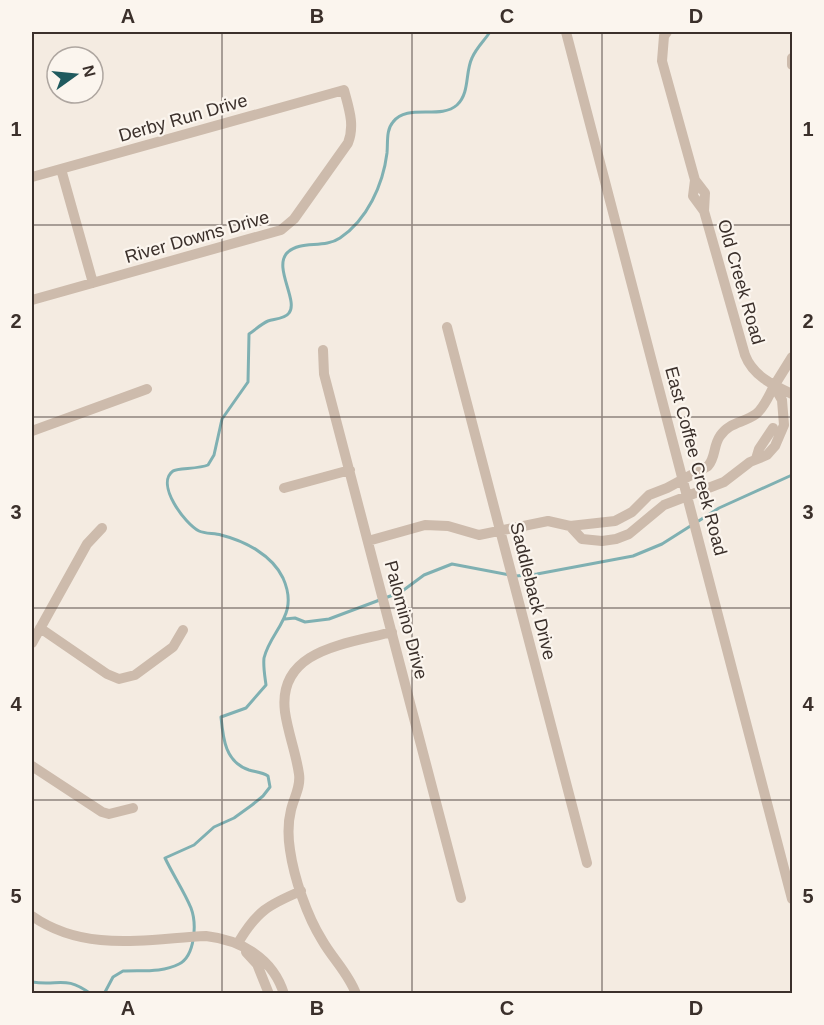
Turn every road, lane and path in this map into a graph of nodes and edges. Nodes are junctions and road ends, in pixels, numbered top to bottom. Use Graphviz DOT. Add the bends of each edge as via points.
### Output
graph roads {
  1 [pos="566,32"];
  2 [pos="666,34"];
  3 [pos="792,58"];
  4 [pos="792,65"];
  5 [pos="344,90"];
  6 [pos="61,169"];
  7 [pos="32,177"];
  8 [pos="93,283"];
  9 [pos="32,300"];
  10 [pos="447,327"];
  11 [pos="323,350"];
  12 [pos="792,357"];
  13 [pos="774,386"];
  14 [pos="147,389"];
  15 [pos="792,394"];
  16 [pos="754,416"];
  17 [pos="32,431"];
  18 [pos="777,431"];
  19 [pos="350,470"];
  20 [pos="684,478"];
  21 [pos="284,488"];
  22 [pos="688,495"];
  23 [pos="570,526"];
  24 [pos="102,528"];
  25 [pos="501,530"];
  26 [pos="368,541"];
  27 [pos="40,628"];
  28 [pos="183,630"];
  29 [pos="392,632"];
  30 [pos="32,643"];
  31 [pos="32,766"];
  32 [pos="133,808"];
  33 [pos="587,863"];
  34 [pos="301,891"];
  35 [pos="461,898"];
  36 [pos="792,899"];
  37 [pos="32,916"];
  38 [pos="238,943"];
  39 [pos="269,993"];
  40 [pos="284,993"];
  41 [pos="356,993"];
  1 -- 20 [label="street, East Coffee Creek Road"];
  2 -- 13 [label="street, Old Creek Road" via="662,61 695,180 693,196 704,211 748,364"];
  3 -- 4 [label="street"];
  5 -- 6 [label="street, Derby Run Drive"];
  5 -- 8 [label="street, River Downs Drive" via="352,124 348,143 290,224 274,233"];
  6 -- 7 [label="street, Derby Run Drive"];
  6 -- 8 [label="street"];
  8 -- 9 [label="street, River Downs Drive"];
  10 -- 25 [label="street, Saddleback Drive"];
  11 -- 19 [label="street, Palomino Drive" via="324,374"];
  12 -- 13 [label="street"];
  13 -- 15 [label="street, Old Creek Road"];
  13 -- 16 [label="street"];
  13 -- 18 [label="street" via="784,413 784,425"];
  14 -- 17 [label="street"];
  16 -- 18 [label="street"];
  16 -- 20 [label="street" via="726,429 708,466"];
  18 -- 22 [label="street" via="775,446 766,455 740,468 724,482"];
  19 -- 21 [label="street"];
  19 -- 26 [label="street, Palomino Drive"];
  20 -- 22 [label="street, East Coffee Creek Road"];
  20 -- 23 [label="street" via="649,495 615,522"];
  22 -- 23 [label="street" via="657,510 635,530 616,539 582,539"];
  22 -- 36 [label="street, East Coffee Creek Road"];
  23 -- 25 [label="street" via="548,521"];
  24 -- 27 [label="street" via="87,544"];
  25 -- 26 [label="street" via="479,535 448,526 425,525"];
  25 -- 33 [label="street, Saddleback Drive"];
  26 -- 29 [label="street, Palomino Drive"];
  27 -- 28 [label="street" via="119,679 135,675 172,647"];
  27 -- 30 [label="street"];
  29 -- 34 [label="street" via="317,653 296,668 288,681 285,713 300,781 291,812 289,847"];
  29 -- 35 [label="street, Palomino Drive"];
  31 -- 32 [label="street" via="102,812 110,814"];
  34 -- 38 [label="street" via="258,915"];
  34 -- 41 [label="street" via="321,939"];
  37 -- 38 [label="street" via="55,930 93,941 206,936"];
  38 -- 39 [label="street" via="257,964"];
  38 -- 40 [label="street" via="262,958 275,973"];
}
